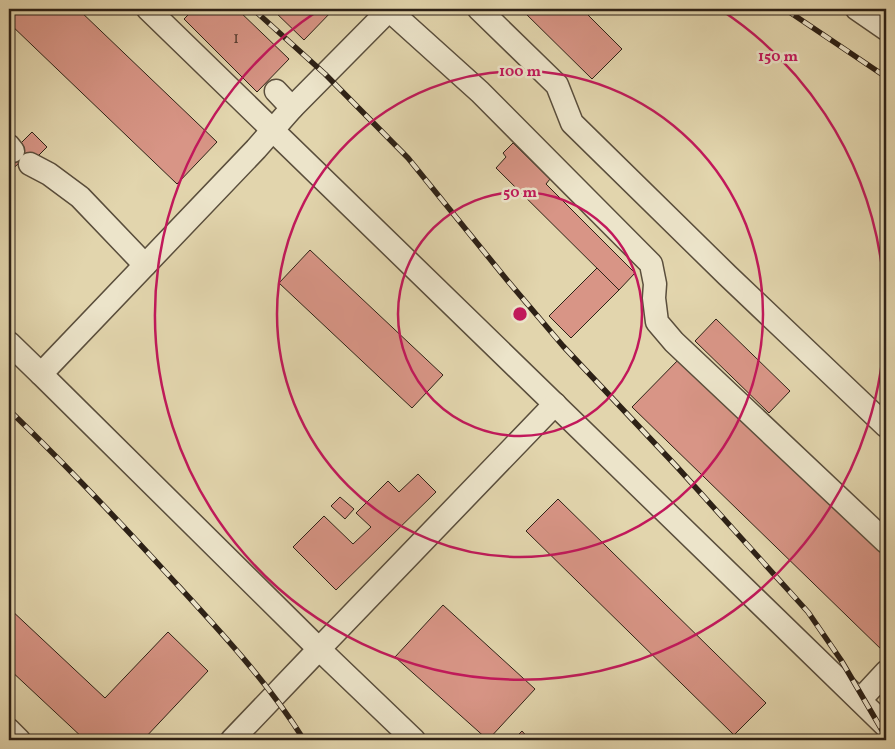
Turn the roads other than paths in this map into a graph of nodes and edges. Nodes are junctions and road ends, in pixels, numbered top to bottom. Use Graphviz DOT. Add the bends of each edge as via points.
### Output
graph roads {
  1 [pos="148,9"];
  2 [pos="389,9"];
  3 [pos="479,9"];
  4 [pos="857,9"];
  5 [pos="886,29"];
  6 [pos="276,91"];
  7 [pos="292,108"];
  8 [pos="272,130"];
  9 [pos="17,154"];
  10 [pos="145,265"];
  11 [pos="9,343"];
  12 [pos="40,374"];
  13 [pos="555,404"];
  14 [pos="886,426"];
  15 [pos="886,542"];
  16 [pos="320,649"];
  17 [pos="886,672"];
  18 [pos="860,700"];
  19 [pos="886,726"];
  20 [pos="9,730"];
  21 [pos="19,740"];
  22 [pos="232,740"];
  23 [pos="414,740"];
  1 -- 8 [label="street"];
  2 -- 7 [label="street"];
  2 -- 15 [label="street" via="480,92 651,264 656,322 674,342"];
  3 -- 14 [label="street" via="557,85 572,123"];
  4 -- 5 [label="street"];
  6 -- 7 [label="street"];
  7 -- 8 [label="street"];
  8 -- 10 [label="street"];
  8 -- 13 [label="street"];
  9 -- 10 [label="street" via="80,196"];
  10 -- 12 [label="street"];
  11 -- 12 [label="street"];
  12 -- 16 [label="street"];
  13 -- 16 [label="street"];
  13 -- 18 [label="street"];
  16 -- 22 [label="street"];
  16 -- 23 [label="street"];
  17 -- 18 [label="street"];
  18 -- 19 [label="street"];
  20 -- 21 [label="street"];
}
